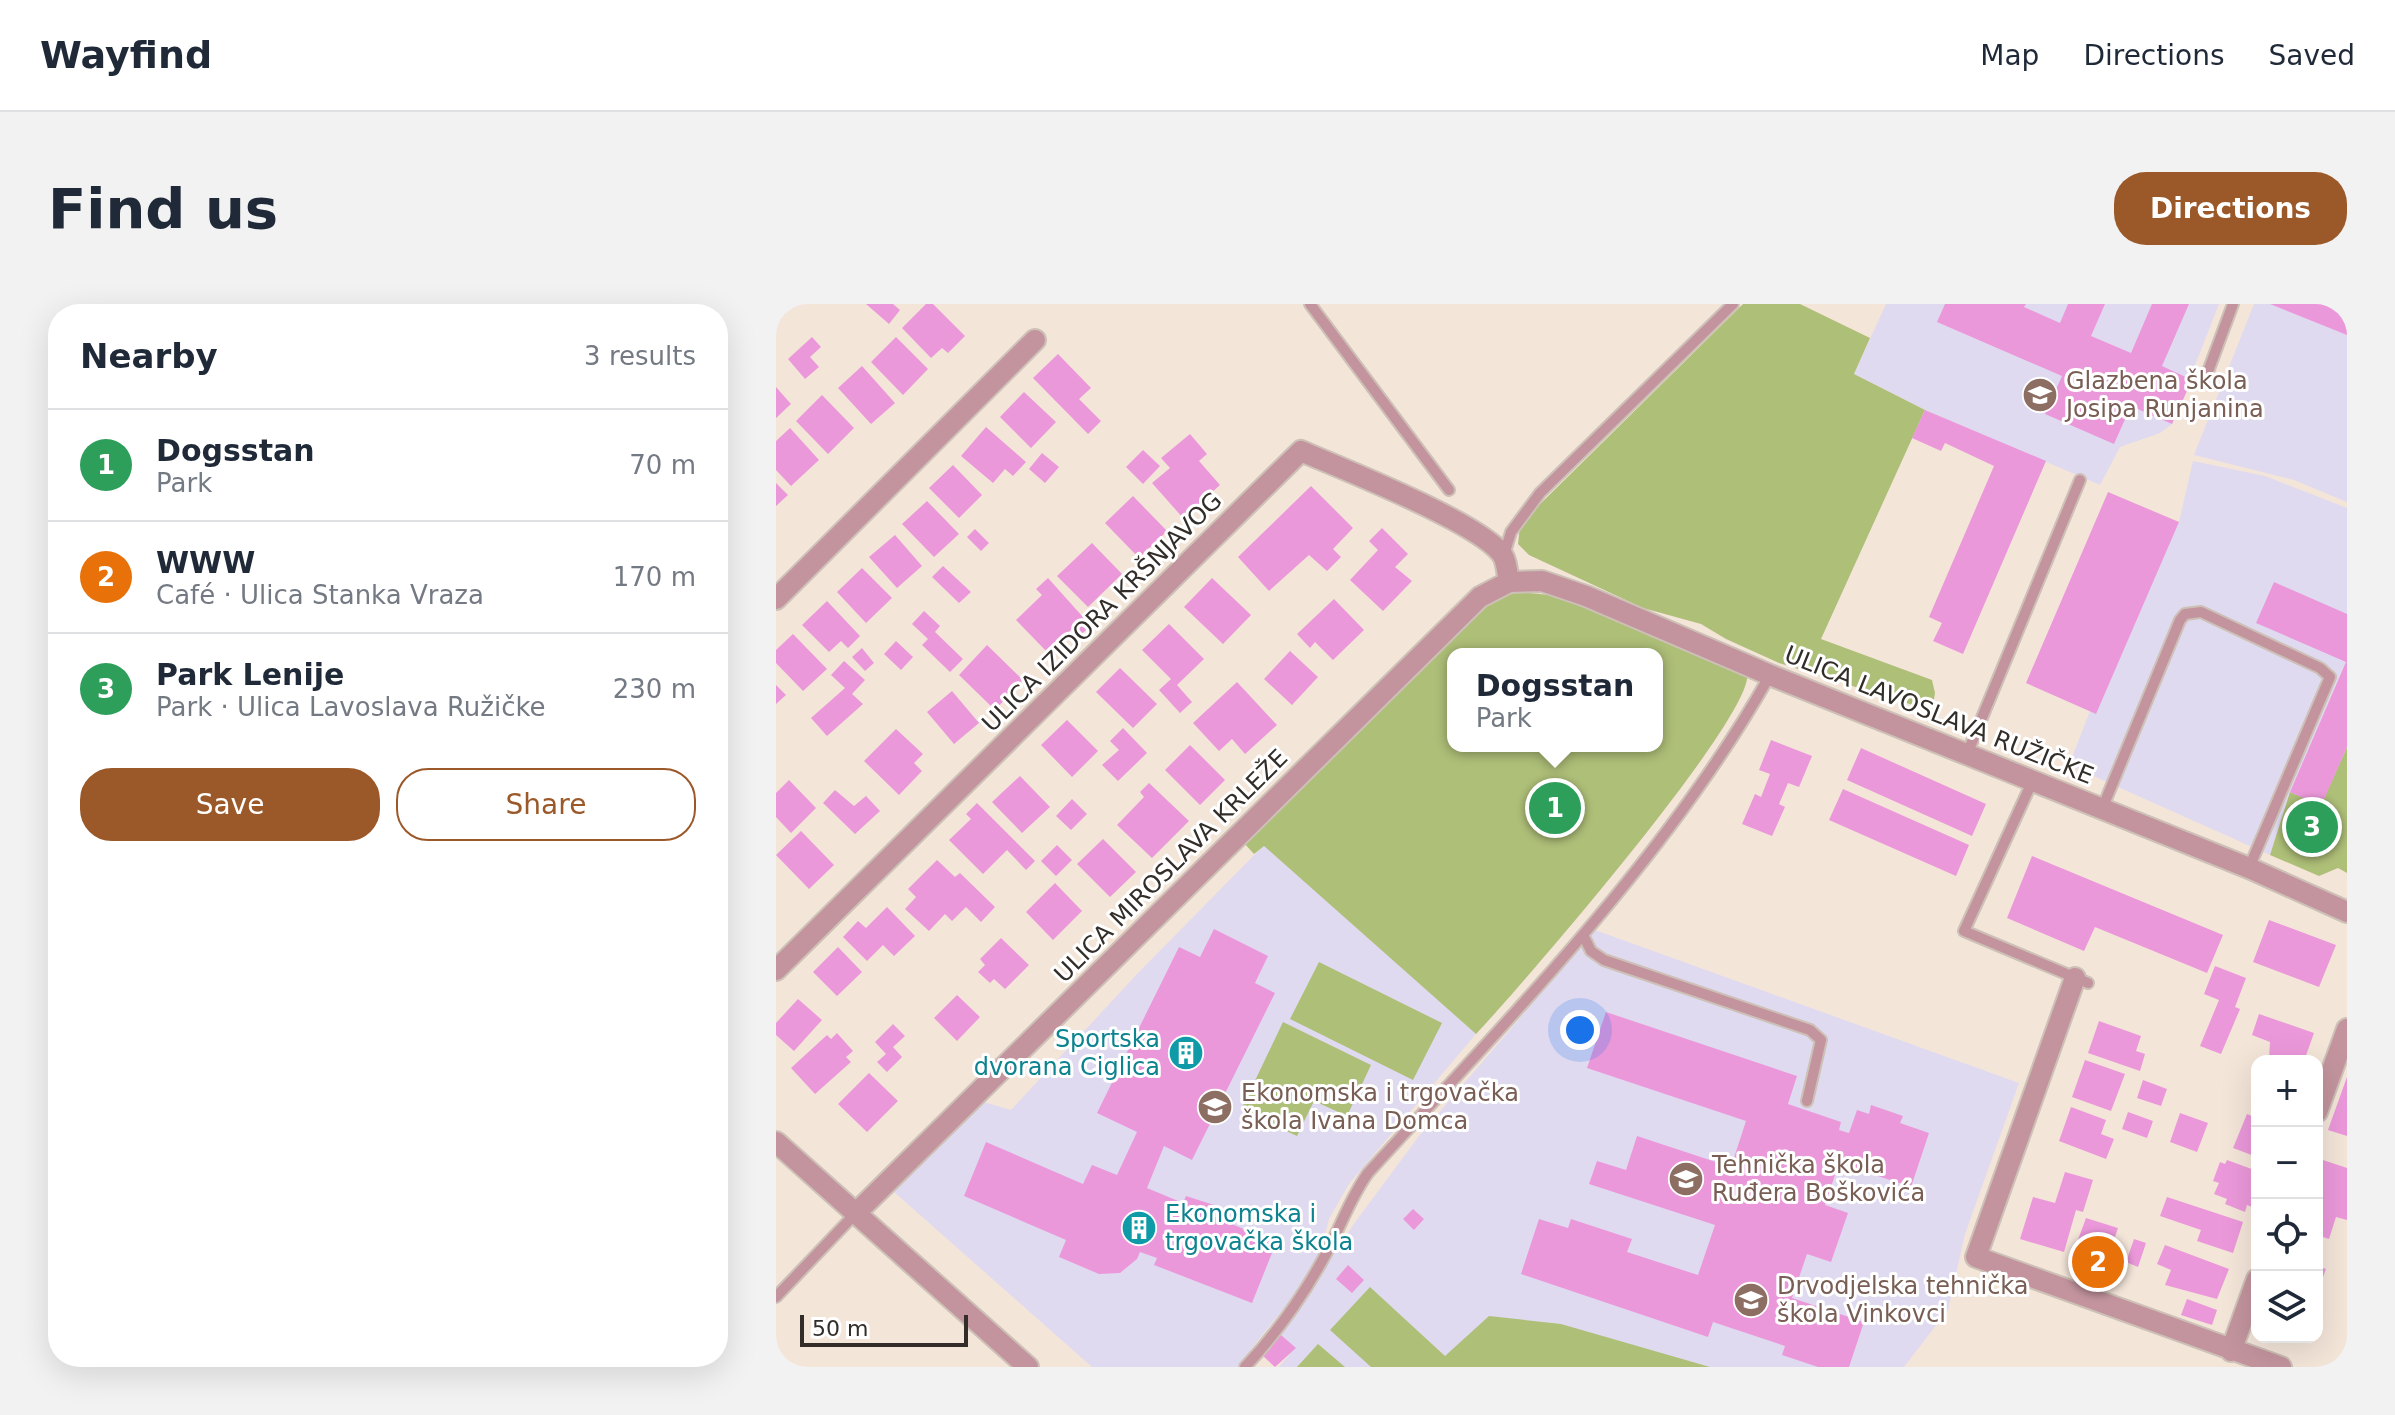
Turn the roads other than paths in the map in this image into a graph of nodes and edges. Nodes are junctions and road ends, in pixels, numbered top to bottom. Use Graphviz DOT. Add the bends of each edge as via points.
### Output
graph roads {
  1 [pos="1310,304"];
  2 [pos="1733,304"];
  3 [pos="2233,304"];
  4 [pos="1035,340"];
  5 [pos="2206,377"];
  6 [pos="2080,480"];
  7 [pos="1449,490"];
  8 [pos="1504,555"];
  9 [pos="1509,582"];
  10 [pos="776,599"];
  11 [pos="1770,675"];
  12 [pos="1967,754"];
  13 [pos="2033,780"];
  14 [pos="2102,809"];
  15 [pos="2249,868"];
  16 [pos="2347,912"];
  17 [pos="1583,935"];
  18 [pos="776,970"];
  19 [pos="2082,981"];
  20 [pos="2347,1029"];
  21 [pos="2323,1095"];
  22 [pos="1807,1101"];
  23 [pos="776,1142"];
  24 [pos="855,1214"];
  25 [pos="2251,1296"];
  26 [pos="776,1297"];
  27 [pos="2229,1359"];
  28 [pos="1028,1367"];
  29 [pos="1245,1367"];
  30 [pos="2281,1367"];
  1 -- 7 [label="lane"];
  2 -- 8 [label="lane" via="1540,493 1511,532"];
  3 -- 5 [label="lane"];
  4 -- 10 [label="street"];
  6 -- 12 [label="lane"];
  8 -- 9 [label="street"];
  8 -- 18 [label="street, ULICA IZIDORA KRŠNJAVOG" via="1467,528 1301,451"];
  9 -- 11 [label="street, ULICA LAVOSLAVA RUŽIČKE" via="1542,581 1586,596"];
  9 -- 24 [label="street, ULICA MIROSLAVA KRLEŽE" via="1480,597"];
  11 -- 12 [label="street, ULICA LAVOSLAVA RUŽIČKE"];
  11 -- 17 [label="lane" via="1679,811"];
  12 -- 13 [label="street, ULICA LAVOSLAVA RUŽIČKE"];
  13 -- 14 [label="street, ULICA LAVOSLAVA RUŽIČKE"];
  13 -- 19 [label="lane" via="1964,931"];
  14 -- 15 [label="street, ULICA LAVOSLAVA RUŽIČKE"];
  14 -- 15 [label="lane" via="2180,620 2201,612 2330,677"];
  15 -- 16 [label="street, ULICA LAVOSLAVA RUŽIČKE"];
  17 -- 22 [label="lane" via="1591,951 1604,960 1810,1030 1821,1040"];
  17 -- 29 [label="lane" via="1368,1173 1295,1305"];
  19 -- 27 [label="street" via="1976,1257"];
  20 -- 21 [label="street"];
  23 -- 24 [label="street"];
  24 -- 26 [label="lane"];
  24 -- 28 [label="street"];
  25 -- 27 [label="street"];
  27 -- 30 [label="street"];
}
